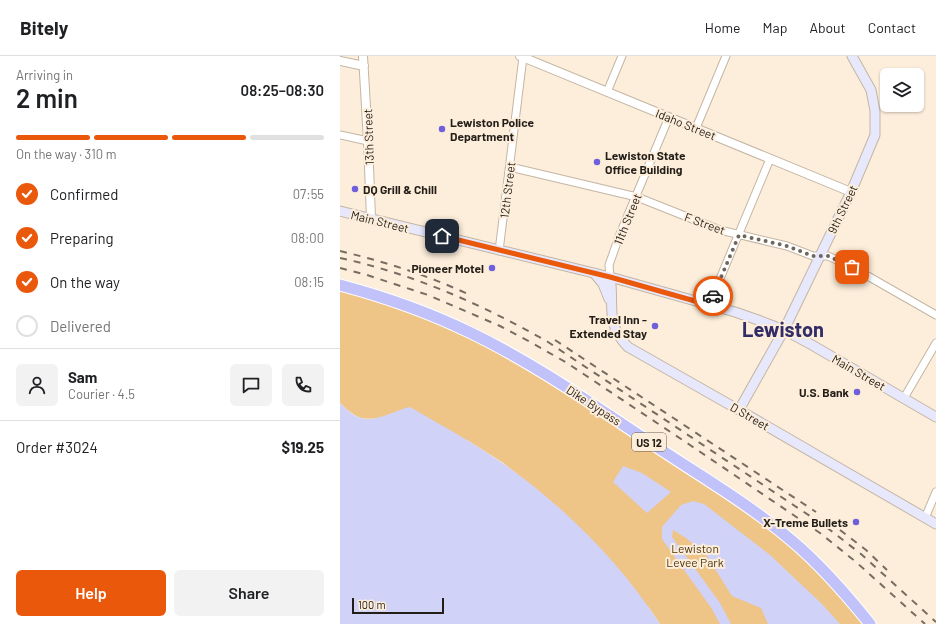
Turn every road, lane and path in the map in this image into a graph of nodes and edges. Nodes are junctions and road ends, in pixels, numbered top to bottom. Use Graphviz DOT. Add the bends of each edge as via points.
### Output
graph roads {
  1 [pos="350,56"];
  2 [pos="363,56"];
  3 [pos="622,56"];
  4 [pos="726,56"];
  5 [pos="852,56"];
  6 [pos="526,57"];
  7 [pos="340,60"];
  8 [pos="364,66"];
  9 [pos="607,92"];
  10 [pos="669,117"];
  11 [pos="696,128"];
  12 [pos="340,135"];
  13 [pos="368,141"];
  14 [pos="770,159"];
  15 [pos="510,167"];
  16 [pos="851,192"];
  17 [pos="636,197"];
  18 [pos="340,211"];
  19 [pos="370,218"];
  20 [pos="739,235"];
  21 [pos="499,251"];
  22 [pos="819,256"];
  23 [pos="594,273"];
  24 [pos="610,277"];
  25 [pos="340,285"];
  26 [pos="650,288"];
  27 [pos="612,291"];
  28 [pos="610,301"];
  29 [pos="709,305"];
  30 [pos="936,315"];
  31 [pos="784,330"];
  32 [pos="936,343"];
  33 [pos="933,354"];
  34 [pos="904,398"];
  35 [pos="739,410"];
  36 [pos="936,417"];
  37 [pos="936,492"];
  38 [pos="925,518"];
  39 [pos="936,524"];
  40 [pos="870,624"];
  1 -- 7 [label="street"];
  2 -- 8 [label="street, 13th Street"];
  3 -- 9 [label="street"];
  4 -- 11 [label="street"];
  5 -- 16 [label="main road, 9th Street" via="871,90 875,111 875,136"];
  6 -- 9 [label="street, Idaho Street"];
  6 -- 15 [label="street, 12th Street"];
  7 -- 8 [label="street"];
  8 -- 13 [label="street, 13th Street"];
  9 -- 10 [label="street, Idaho Street"];
  10 -- 11 [label="street, Idaho Street"];
  10 -- 17 [label="street, 11th Street"];
  11 -- 14 [label="street, Idaho Street"];
  12 -- 13 [label="street"];
  13 -- 19 [label="street, 13th Street"];
  14 -- 16 [label="street, Idaho Street"];
  14 -- 20 [label="street"];
  15 -- 17 [label="street, F Street"];
  15 -- 21 [label="street, 12th Street"];
  16 -- 22 [label="main road, 9th Street"];
  17 -- 20 [label="street, F Street"];
  17 -- 24 [label="street, 11th Street" via="609,265"];
  18 -- 19 [label="main road, Main Street"];
  19 -- 21 [label="main road, Main Street"];
  20 -- 22 [label="street, F Street"];
  20 -- 29 [label="street"];
  21 -- 23 [label="main road, Main Street"];
  22 -- 30 [label="street, F Street" via="828,256 852,267"];
  22 -- 31 [label="main road, 9th Street"];
  23 -- 24 [label="main road, Main Street"];
  23 -- 28 [label="main road" via="603,284"];
  24 -- 26 [label="main road, Main Street"];
  24 -- 27 [label="main road, D Street"];
  25 -- 40 [label="highway, Dike Bypass / US 12" via="398,302 448,322 506,351 566,387 776,528 820,567"];
  26 -- 27 [label="main road" via="622,287"];
  26 -- 29 [label="main road, Main Street"];
  27 -- 28 [label="main road, D Street"];
  28 -- 35 [label="main road, D Street" via="614,328 628,347"];
  29 -- 31 [label="main road, Main Street"];
  31 -- 34 [label="main road, Main Street"];
  31 -- 35 [label="main road, 9th Street"];
  32 -- 33 [label="street"];
  33 -- 34 [label="street"];
  34 -- 36 [label="main road, Main Street"];
  35 -- 38 [label="main road, D Street"];
  37 -- 38 [label="street"];
  38 -- 39 [label="main road, D Street"];
}
